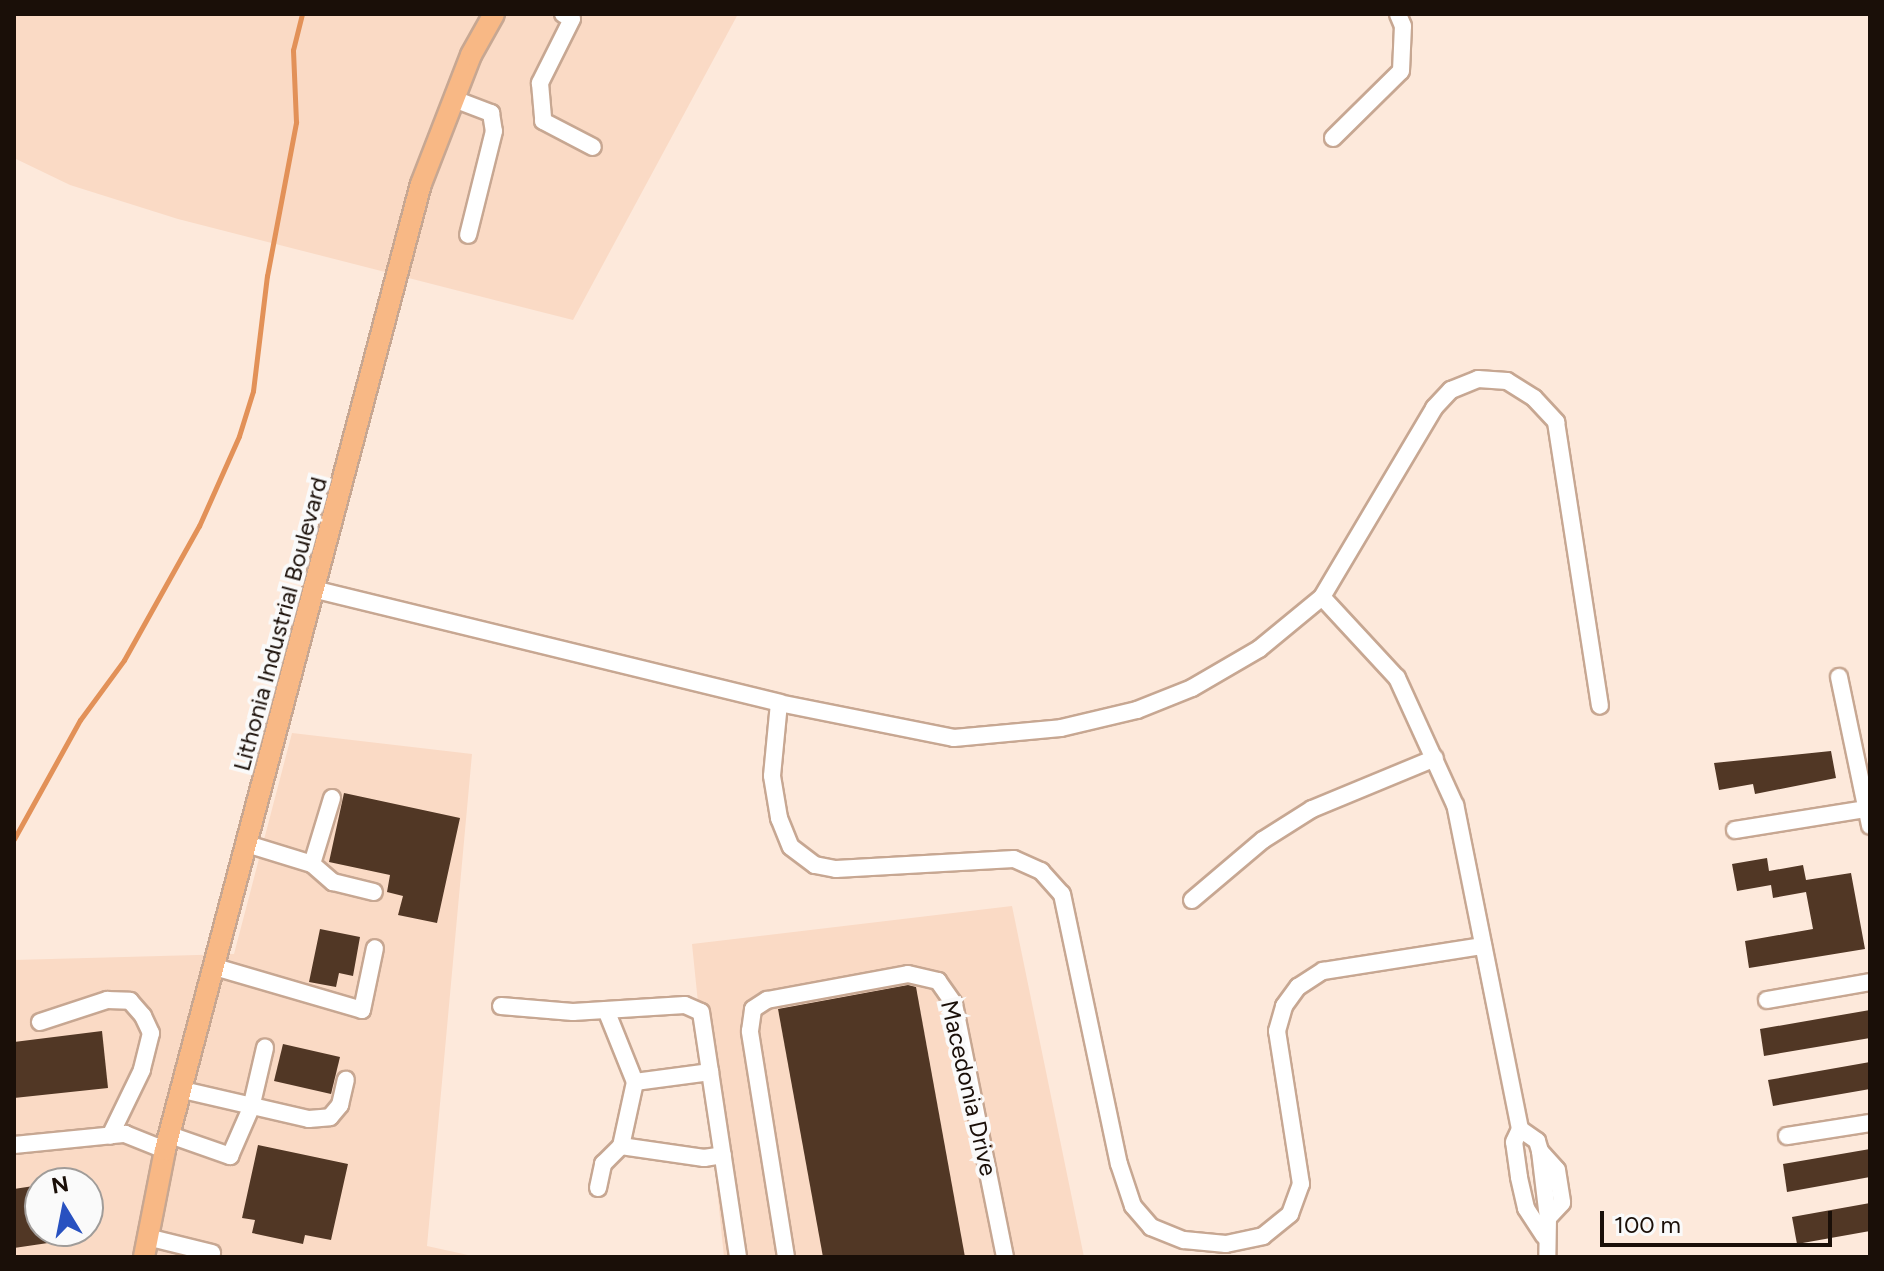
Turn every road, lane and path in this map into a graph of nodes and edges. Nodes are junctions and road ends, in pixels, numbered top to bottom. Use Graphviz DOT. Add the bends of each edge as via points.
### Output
graph roads {
  1 [pos="494,14"];
  2 [pos="563,14"];
  3 [pos="1398,14"];
  4 [pos="454,99"];
  5 [pos="1333,138"];
  6 [pos="593,147"];
  7 [pos="468,235"];
  8 [pos="317,590"];
  9 [pos="1322,597"];
  10 [pos="1839,677"];
  11 [pos="779,703"];
  12 [pos="1600,706"];
  13 [pos="1435,758"];
  14 [pos="332,798"];
  15 [pos="1868,818"];
  16 [pos="1735,830"];
  17 [pos="247,844"];
  18 [pos="312,864"];
  19 [pos="374,892"];
  20 [pos="1192,900"];
  21 [pos="1483,946"];
  22 [pos="375,948"];
  23 [pos="215,967"];
  24 [pos="1870,982"];
  25 [pos="1767,1000"];
  26 [pos="501,1006"];
  27 [pos="606,1010"];
  28 [pos="40,1022"];
  29 [pos="265,1048"];
  30 [pos="710,1072"];
  31 [pos="346,1080"];
  32 [pos="635,1082"];
  33 [pos="183,1090"];
  34 [pos="251,1108"];
  35 [pos="1870,1123"];
  36 [pos="1520,1129"];
  37 [pos="110,1136"];
  38 [pos="1787,1136"];
  39 [pos="168,1142"];
  40 [pos="14,1145"];
  41 [pos="621,1146"];
  42 [pos="1540,1151"];
  43 [pos="723,1155"];
  44 [pos="1543,1172"];
  45 [pos="1519,1177"];
  46 [pos="598,1188"];
  47 [pos="1548,1218"];
  48 [pos="1544,1236"];
  49 [pos="145,1247"];
  50 [pos="212,1253"];
  51 [pos="738,1257"];
  52 [pos="786,1257"];
  53 [pos="1005,1257"];
  54 [pos="1547,1257"];
  1 -- 4 [label="main road, Lithonia Industrial Boulevard"];
  2 -- 6 [label="street" via="572,19 540,83 543,121"];
  3 -- 5 [label="street" via="1403,26 1401,71"];
  4 -- 7 [label="street" via="491,113 494,131"];
  4 -- 8 [label="main road, Lithonia Industrial Boulevard" via="421,184"];
  8 -- 11 [label="street"];
  8 -- 17 [label="main road, Lithonia Industrial Boulevard"];
  9 -- 11 [label="street" via="1259,649 1192,688 1137,710 1061,728 954,738"];
  9 -- 12 [label="street" via="1434,408 1451,390 1478,379 1507,381 1534,398 1556,422"];
  9 -- 13 [label="street" via="1397,678"];
  10 -- 15 [label="street"];
  11 -- 21 [label="street" via="772,776 779,818 791,847 815,865 836,869 1014,859 1041,871 1062,894 1119,1164 1133,1206 1151,1227 1184,1240 1226,1244 1263,1236 1290,1214 1301,1184 1277,1031 1284,1006 1298,987 1323,971"];
  13 -- 20 [label="street" via="1312,809 1263,840"];
  13 -- 21 [label="street" via="1455,805"];
  14 -- 18 [label="street"];
  15 -- 16 [label="street"];
  17 -- 18 [label="street"];
  17 -- 23 [label="main road, Lithonia Industrial Boulevard"];
  18 -- 19 [label="street" via="333,882"];
  21 -- 36 [label="street"];
  22 -- 23 [label="street" via="362,1010"];
  23 -- 33 [label="main road, Lithonia Industrial Boulevard"];
  24 -- 25 [label="street"];
  26 -- 27 [label="street"];
  27 -- 30 [label="street" via="694,1006 701,1012"];
  27 -- 32 [label="street"];
  28 -- 37 [label="street" via="107,1000 130,1001 143,1016 151,1033 142,1070"];
  29 -- 34 [label="street"];
  30 -- 32 [label="street"];
  30 -- 43 [label="street"];
  31 -- 34 [label="street" via="340,1105 330,1117 309,1119"];
  32 -- 41 [label="street"];
  33 -- 34 [label="street"];
  33 -- 39 [label="main road, Lithonia Industrial Boulevard"];
  34 -- 39 [label="street" via="230,1156"];
  35 -- 38 [label="street"];
  36 -- 42 [label="street" via="1537,1141"];
  36 -- 45 [label="street" via="1514,1142"];
  37 -- 39 [label="street"];
  37 -- 40 [label="street"];
  39 -- 49 [label="main road, Lithonia Industrial Boulevard"];
  41 -- 43 [label="street" via="704,1158"];
  41 -- 46 [label="street" via="603,1164"];
  42 -- 44 [label="street"];
  42 -- 47 [label="street" via="1557,1170 1562,1203"];
  43 -- 51 [label="street"];
  44 -- 45 [label="street"];
  44 -- 47 [label="street"];
  45 -- 48 [label="street" via="1526,1208"];
  47 -- 48 [label="street"];
  48 -- 54 [label="street"];
  49 -- 50 [label="street"];
  52 -- 53 [label="street, Macedonia Drive" via="750,1031 753,1009 767,1000 908,974 938,981 954,1004"];
}
